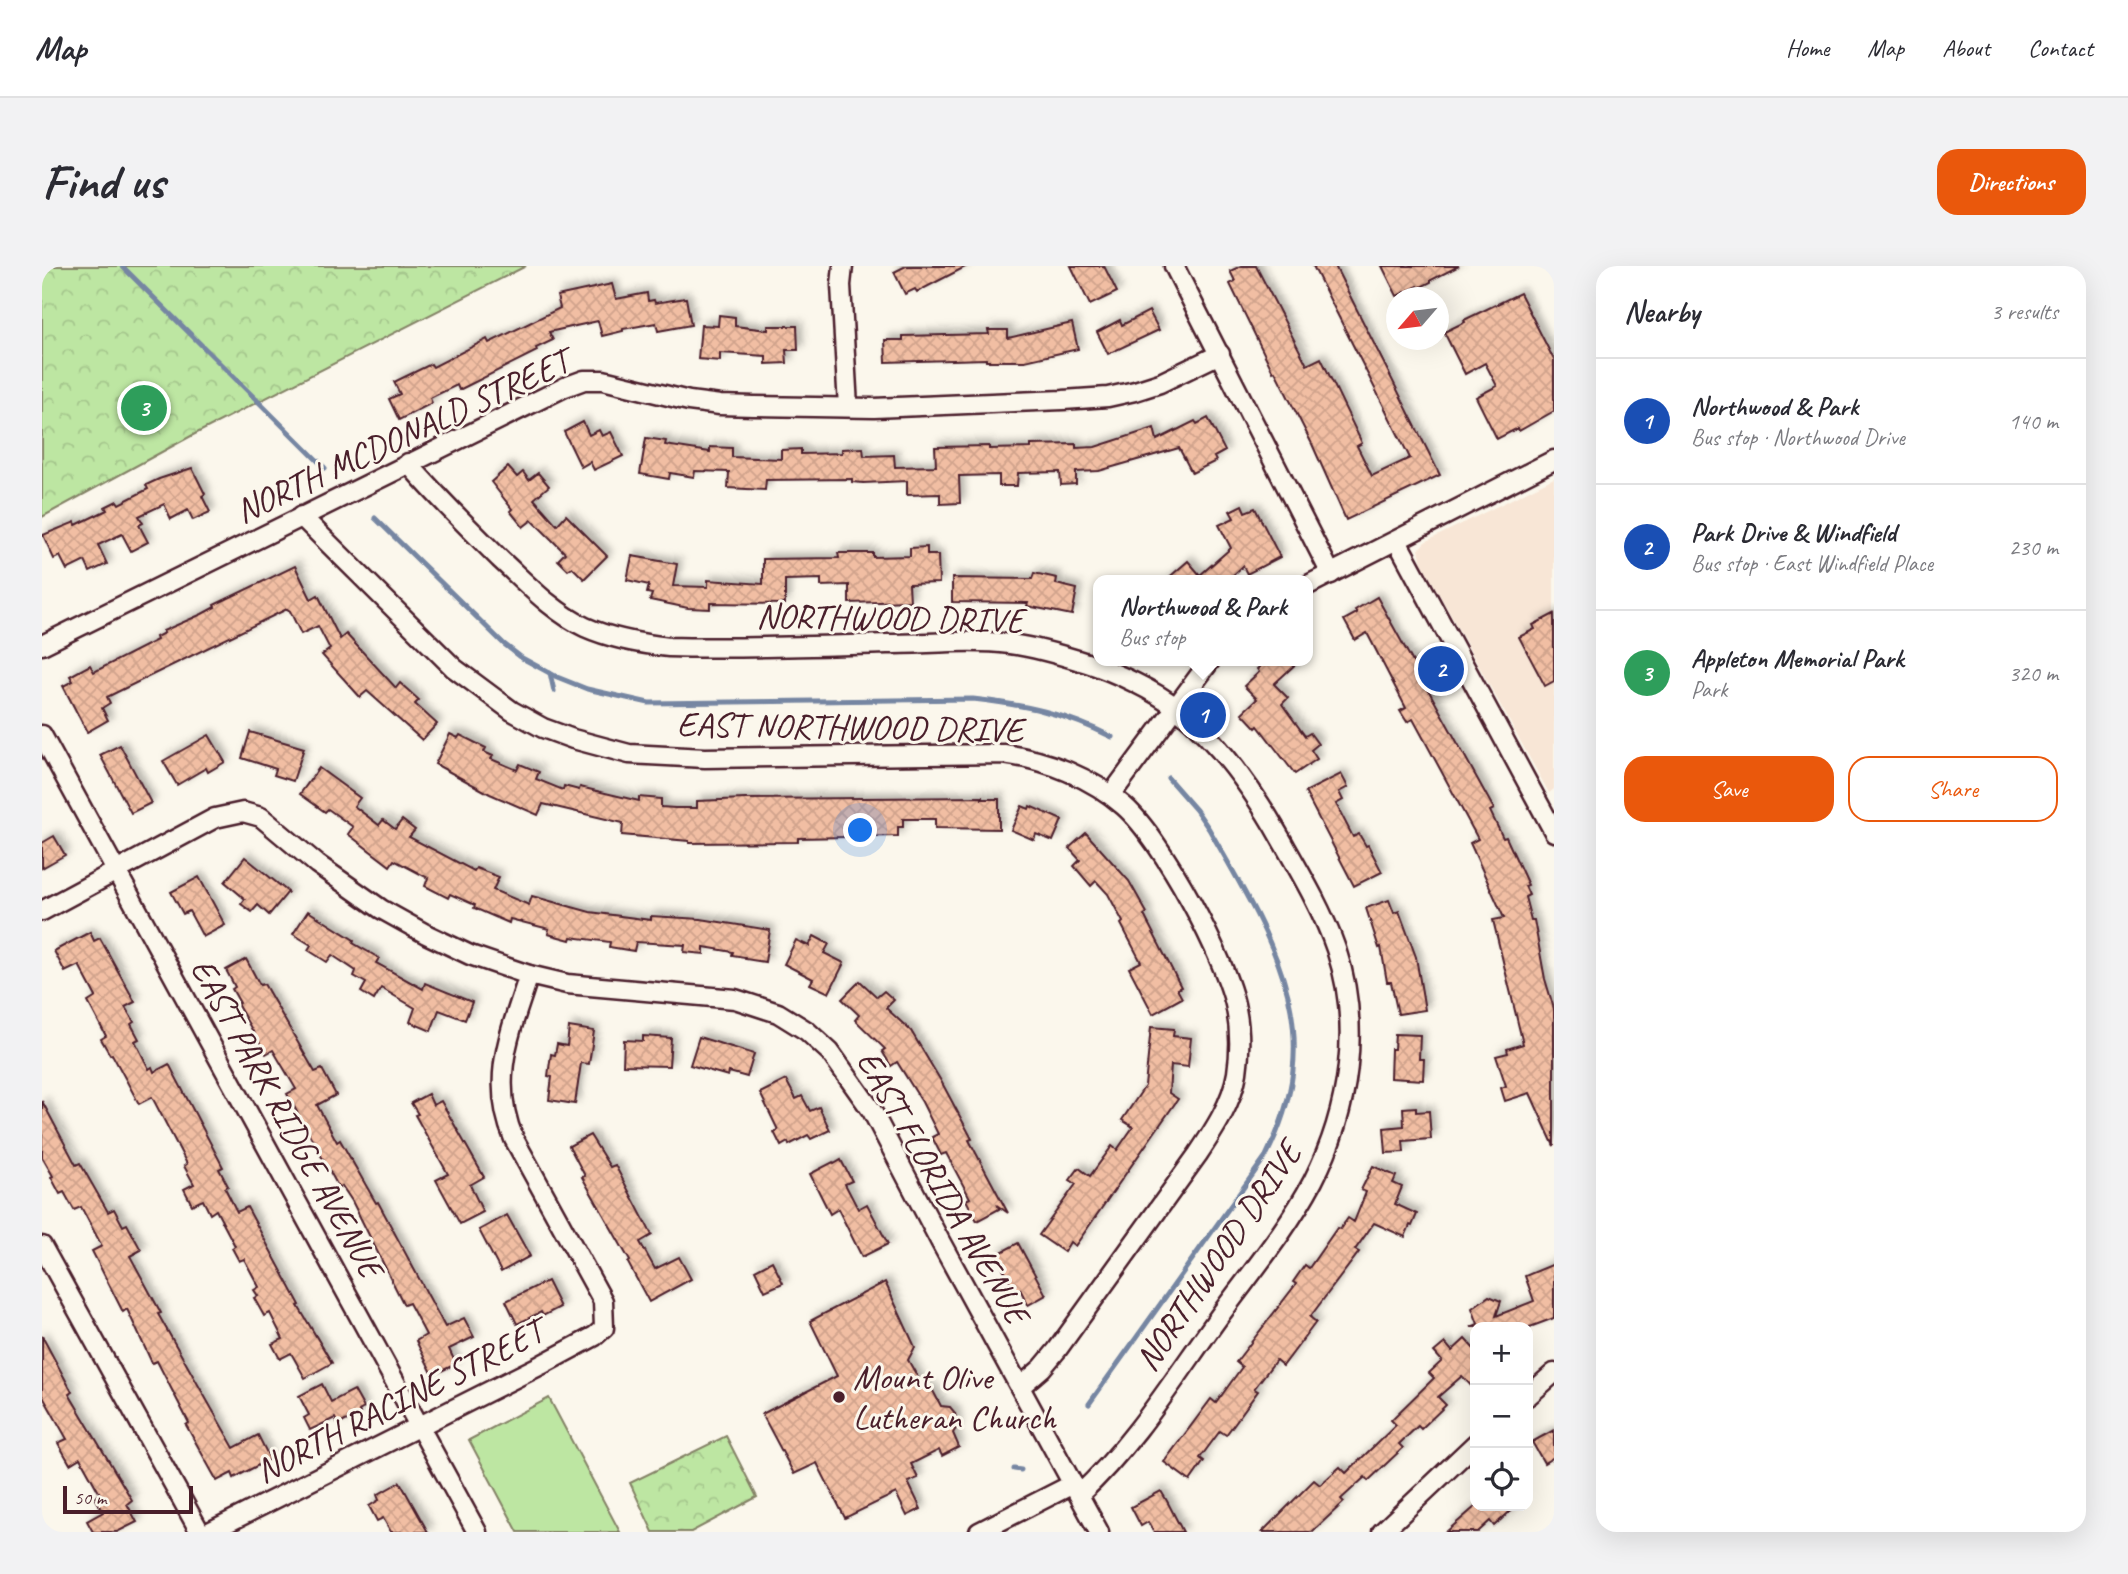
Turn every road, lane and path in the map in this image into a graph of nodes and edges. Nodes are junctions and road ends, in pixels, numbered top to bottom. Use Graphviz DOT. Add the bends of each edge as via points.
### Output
graph roads {
  1 [pos="844,266"];
  2 [pos="1174,266"];
  3 [pos="1220,354"];
  4 [pos="848,407"];
  5 [pos="1554,460"];
  6 [pos="408,463"];
  7 [pos="301,516"];
  8 [pos="1397,541"];
  9 [pos="1331,574"];
  10 [pos="1313,583"];
  11 [pos="42,646"];
  12 [pos="1206,666"];
  13 [pos="1177,708"];
  14 [pos="42,735"];
  15 [pos="1111,795"];
  16 [pos="1554,832"];
  17 [pos="117,870"];
  18 [pos="42,911"];
  19 [pos="529,975"];
  20 [pos="42,1246"];
  21 [pos="1554,1373"];
  22 [pos="1020,1387"];
  23 [pos="1533,1392"];
  24 [pos="419,1425"];
  25 [pos="1471,1448"];
  26 [pos="1076,1489"];
  27 [pos="200,1532"];
  28 [pos="209,1532"];
  29 [pos="477,1532"];
  30 [pos="979,1532"];
  31 [pos="1099,1532"];
  32 [pos="1382,1532"];
  1 -- 4 [label="street" via="841,285"];
  2 -- 3 [label="street"];
  3 -- 4 [label="street, NORTH MCDONALD STREET" via="1160,383 1108,397"];
  3 -- 9 [label="street"];
  4 -- 6 [label="street, NORTH MCDONALD STREET" via="720,405 584,380"];
  5 -- 8 [label="street"];
  6 -- 7 [label="street, NORTH MCDONALD STREET"];
  6 -- 13 [label="street, NORTHWOOD DRIVE" via="526,583 584,626 613,636 643,644 695,648 1011,644 1088,664"];
  7 -- 11 [label="street, NORTH MCDONALD STREET"];
  7 -- 15 [label="street, EAST NORTHWOOD DRIVE" via="454,668 512,711 573,739 629,754 705,758 1004,754 1062,768"];
  8 -- 9 [label="street"];
  8 -- 16 [label="street"];
  9 -- 10 [label="street"];
  12 -- 13 [label="street"];
  13 -- 15 [label="street"];
  13 -- 26 [label="street, NORTHWOOD DRIVE" via="1227,758 1261,802 1321,914 1345,986 1349,1060 1327,1152 1285,1226 1133,1436 1104,1471"];
  14 -- 17 [label="street, EAST PARK RIDGE AVENUE"];
  15 -- 22 [label="street, EAST NORTHWOOD DRIVE" via="1158,847 1227,976 1237,1010 1237,1075 1218,1124 1198,1154 1057,1350"];
  17 -- 18 [label="street, EAST FLORIDA AVENUE"];
  17 -- 19 [label="street, EAST FLORIDA AVENUE" via="215,818 243,812 261,817 381,909 470,955"];
  17 -- 24 [label="street, EAST PARK RIDGE AVENUE"];
  19 -- 22 [label="street, EAST FLORIDA AVENUE" via="606,989 735,999 778,1013 807,1031 830,1052 872,1111"];
  19 -- 24 [label="street, NORTH RACINE STREET" via="502,1068 506,1120 603,1301 604,1328"];
  20 -- 27 [label="street"];
  21 -- 23 [label="street"];
  22 -- 26 [label="street, EAST FLORIDA AVENUE"];
  24 -- 28 [label="street, NORTH RACINE STREET"];
  24 -- 29 [label="street, EAST PARK RIDGE AVENUE"];
  25 -- 32 [label="street"];
  26 -- 30 [label="street, NORTHWOOD DRIVE"];
  26 -- 31 [label="street, EAST FLORIDA AVENUE"];
}
